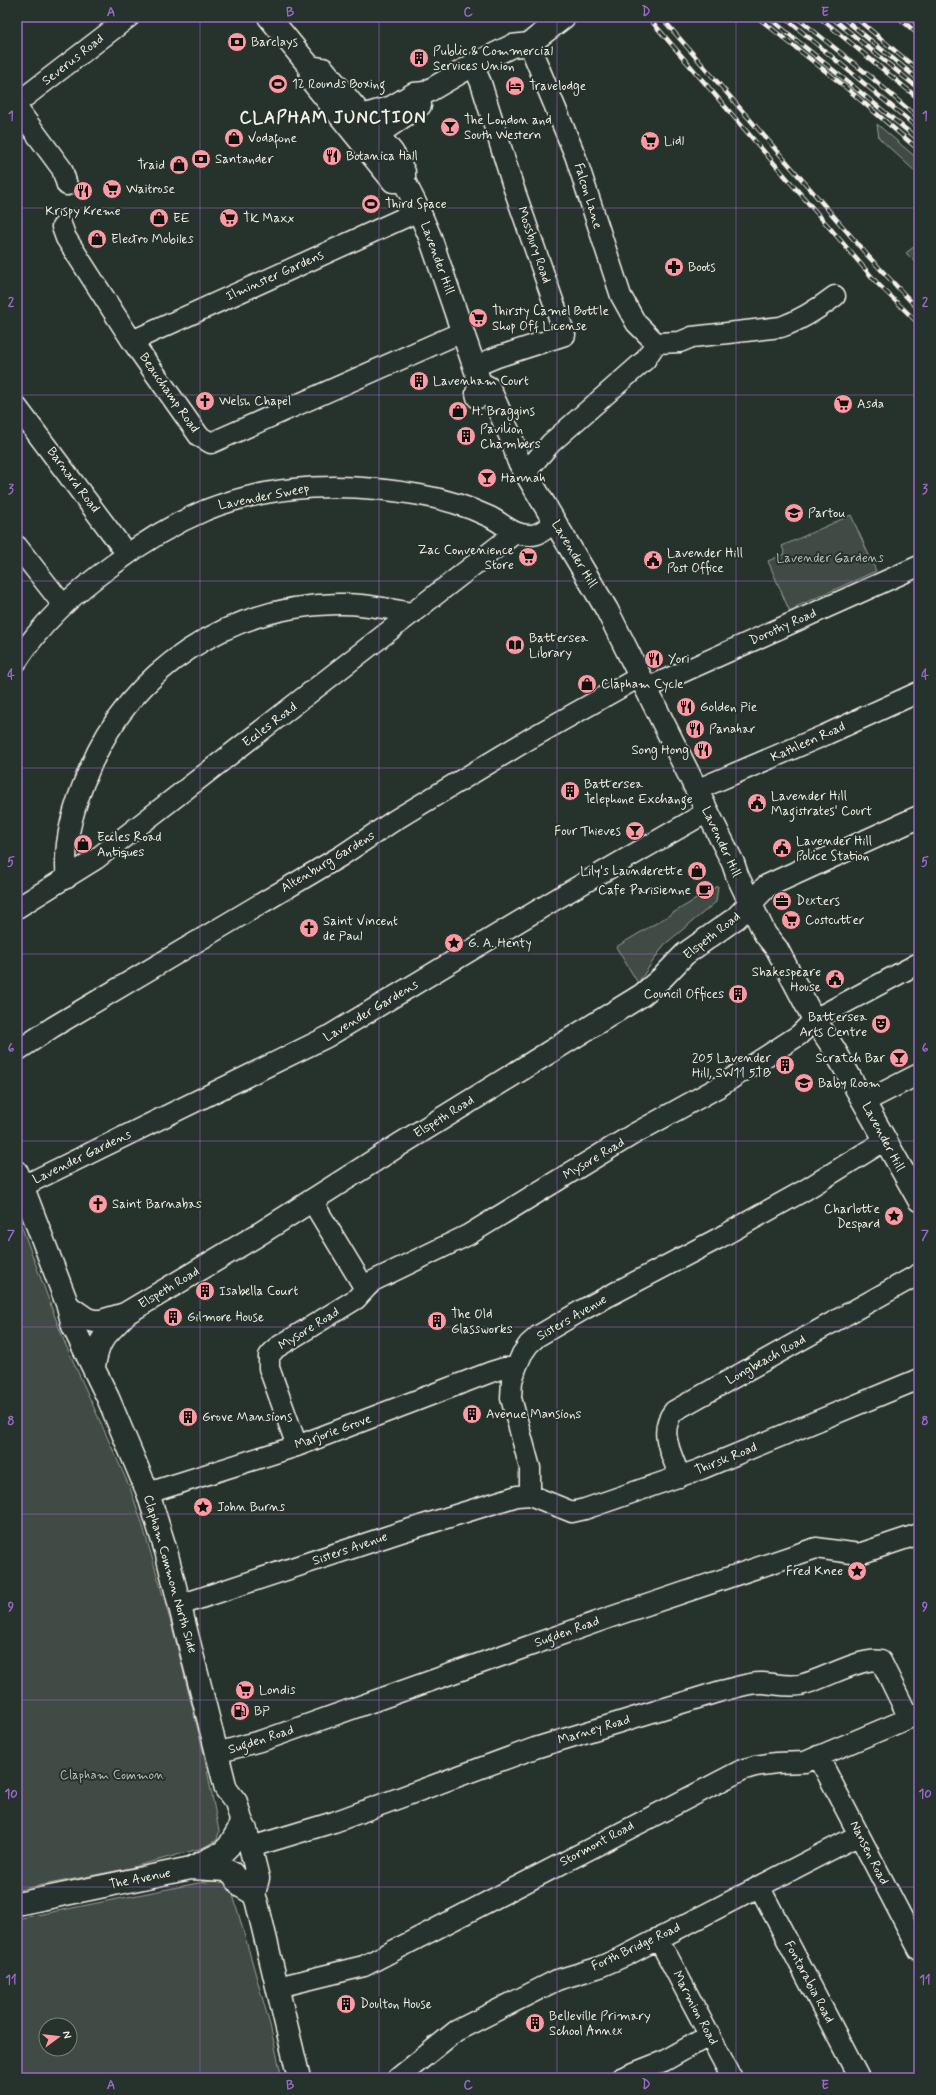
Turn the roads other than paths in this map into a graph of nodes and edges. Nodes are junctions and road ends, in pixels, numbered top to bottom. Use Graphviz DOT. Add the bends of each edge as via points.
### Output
graph roads {
  1 [pos="129,17"];
  2 [pos="269,17"];
  3 [pos="564,17"];
  4 [pos="529,44"];
  5 [pos="473,65"];
  6 [pos="425,93"];
  7 [pos="17,103"];
  8 [pos="17,108"];
  9 [pos="354,119"];
  10 [pos="370,139"];
  11 [pos="67,185"];
  12 [pos="419,211"];
  13 [pos="62,227"];
  14 [pos="835,296"];
  15 [pos="462,332"];
  16 [pos="132,341"];
  17 [pos="656,343"];
  18 [pos="478,374"];
  19 [pos="17,407"];
  20 [pos="521,466"];
  21 [pos="555,522"];
  22 [pos="515,533"];
  23 [pos="17,546"];
  24 [pos="127,554"];
  25 [pos="919,566"];
  26 [pos="63,605"];
  27 [pos="413,613"];
  28 [pos="17,661"];
  29 [pos="644,682"];
  30 [pos="919,692"];
  31 [pos="696,790"];
  32 [pos="707,812"];
  33 [pos="919,817"];
  34 [pos="67,878"];
  35 [pos="751,904"];
  36 [pos="17,908"];
  37 [pos="919,964"];
  38 [pos="815,1019"];
  39 [pos="17,1051"];
  40 [pos="919,1074"];
  41 [pos="864,1102"];
  42 [pos="884,1140"];
  43 [pos="20,1179"];
  44 [pos="916,1188"];
  45 [pos="312,1201"];
  46 [pos="919,1274"];
  47 [pos="366,1288"];
  48 [pos="68,1306"];
  49 [pos="125,1314"];
  50 [pos="94,1366"];
  51 [pos="516,1368"];
  52 [pos="919,1379"];
  53 [pos="297,1446"];
  54 [pos="680,1477"];
  55 [pos="148,1493"];
  56 [pos="530,1494"];
  57 [pos="919,1534"];
  58 [pos="180,1605"];
  59 [pos="916,1715"];
  60 [pos="217,1753"];
  61 [pos="818,1756"];
  62 [pos="859,1834"];
  63 [pos="242,1836"];
  64 [pos="191,1868"];
  65 [pos="759,1886"];
  66 [pos="254,1894"];
  67 [pos="17,1904"];
  68 [pos="658,1938"];
  69 [pos="919,1950"];
  70 [pos="278,1987"];
  71 [pos="710,2035"];
  72 [pos="299,2078"];
  73 [pos="398,2078"];
  74 [pos="621,2078"];
  75 [pos="732,2078"];
  76 [pos="859,2078"];
  1 -- 7 [label="street, Severus Road"];
  2 -- 9 [label="main road, Lavender Hill" via="310,67 323,69"];
  3 -- 4 [label="main road"];
  4 -- 5 [label="main road" via="518,44"];
  4 -- 17 [label="street, Falcon Lane" via="575,155 621,296 636,323"];
  5 -- 6 [label="main road"];
  5 -- 18 [label="street, Mossbury Road" via="565,335 497,356"];
  6 -- 9 [label="main road" via="414,94 392,107"];
  6 -- 10 [label="main road" via="420,105"];
  8 -- 11 [label="street" via="62,169"];
  9 -- 10 [label="main road, Lavender Hill"];
  10 -- 12 [label="main road, Lavender Hill" via="404,172 404,181"];
  12 -- 15 [label="main road, Lavender Hill"];
  12 -- 16 [label="street, Ilminster Gardens"];
  13 -- 16 [label="street, Beauchamp Road" via="66,238"];
  14 -- 17 [label="street" via="817,310 781,327 692,337 680,342"];
  15 -- 16 [label="street, Beauchamp Road" via="211,442 199,436"];
  15 -- 18 [label="main road, Lavender Hill"];
  17 -- 20 [label="street" via="645,360 551,443"];
  18 -- 20 [label="main road, Lavender Hill" via="489,388 500,410"];
  19 -- 24 [label="street, Barnard Road"];
  20 -- 21 [label="main road, Lavender Hill"];
  21 -- 22 [label="street, Lavender Sweep" via="533,535"];
  21 -- 29 [label="main road, Lavender Hill" via="602,602"];
  22 -- 24 [label="street, Lavender Sweep" via="491,517 443,500 376,488 333,486 272,493 221,505 185,520"];
  22 -- 27 [label="street, Eccles Road"];
  23 -- 26 [label="street"];
  24 -- 26 [label="street, Lavender Sweep" via="96,576"];
  25 -- 29 [label="street, Dorothy Road" via="715,656"];
  26 -- 28 [label="street, Lavender Sweep" via="44,624"];
  27 -- 34 [label="street, Eccles Road" via="134,831"];
  27 -- 34 [label="street" via="363,604 300,607 278,611 216,634 160,670 144,685 113,723 93,760 79,793 71,823 66,864"];
  29 -- 31 [label="main road, Lavender Hill"];
  29 -- 39 [label="street, Altenburg Gardens" via="558,723"];
  30 -- 31 [label="street, Kathleen Road"];
  31 -- 32 [label="main road, Lavender Hill"];
  32 -- 35 [label="main road, Lavender Hill"];
  32 -- 43 [label="street, Lavender Gardens" via="558,898 327,1038"];
  33 -- 35 [label="main road, Elspeth Road" via="767,886"];
  34 -- 36 [label="street, Eccles Road"];
  35 -- 38 [label="main road, Lavender Hill" via="765,934 777,949"];
  35 -- 45 [label="main road, Elspeth Road" via="685,954 642,995"];
  37 -- 38 [label="street, Mysore Road"];
  38 -- 41 [label="main road, Lavender Hill"];
  38 -- 47 [label="street, Mysore Road" via="799,1035 716,1088 632,1135 468,1235 373,1281"];
  40 -- 41 [label="street"];
  41 -- 42 [label="main road, Lavender Hill"];
  42 -- 44 [label="main road, Lavender Hill"];
  42 -- 51 [label="street, Sisters Avenue" via="805,1190 538,1336 522,1354"];
  43 -- 48 [label="main road, Clapham Common North Side"];
  45 -- 47 [label="street"];
  45 -- 49 [label="main road, Elspeth Road"];
  46 -- 54 [label="street, Longbeach Road" via="674,1411 666,1424 666,1434"];
  47 -- 53 [label="street, Mysore Road" via="356,1299 276,1348 269,1356 270,1368"];
  48 -- 49 [label="main road, Elspeth Road" via="87,1319 101,1321"];
  48 -- 50 [label="main road, Clapham Common North Side" via="76,1331"];
  49 -- 50 [label="main road, Elspeth Road" via="101,1339"];
  50 -- 55 [label="main road, Clapham Common North Side"];
  51 -- 53 [label="street, Marjorie Grove" via="491,1372"];
  51 -- 56 [label="street, Sisters Avenue" via="511,1398 530,1468"];
  52 -- 54 [label="street, Thirsk Road"];
  53 -- 55 [label="street, Marjorie Grove"];
  54 -- 56 [label="street, Thirsk Road" via="572,1512"];
  55 -- 58 [label="main road, Clapham Common North Side"];
  56 -- 58 [label="street, Sisters Avenue" via="488,1504"];
  57 -- 60 [label="street, Sugden Road" via="860,1554 816,1548 608,1618 274,1736"];
  58 -- 60 [label="main road, Clapham Common North Side"];
  59 -- 61 [label="street, Stormont Road"];
  59 -- 63 [label="street, Marney Road" via="881,1661 868,1661 800,1685 747,1684 721,1691 535,1748 334,1822"];
  60 -- 63 [label="main road, Clapham Common North Side" via="226,1789 236,1802"];
  61 -- 62 [label="street, Nansen Road"];
  61 -- 70 [label="street, Stormont Road" via="798,1764 776,1763 742,1770 364,1966"];
  62 -- 65 [label="street, Forth Bridge Road"];
  62 -- 69 [label="street, Nansen Road"];
  63 -- 64 [label="main road, The Avenue" via="223,1852"];
  63 -- 66 [label="main road, Clapham Common North Side"];
  64 -- 66 [label="main road" via="226,1870 232,1873 242,1887"];
  64 -- 67 [label="main road, The Avenue"];
  65 -- 68 [label="street, Forth Bridge Road"];
  65 -- 76 [label="street, Fontarabia Road"];
  66 -- 70 [label="main road"];
  68 -- 71 [label="street, Marmion Road"];
  68 -- 73 [label="street, Forth Bridge Road" via="597,1968 557,1980 456,2031"];
  70 -- 72 [label="main road"];
  71 -- 74 [label="street" via="664,2061"];
  71 -- 75 [label="street, Marmion Road"];
}
